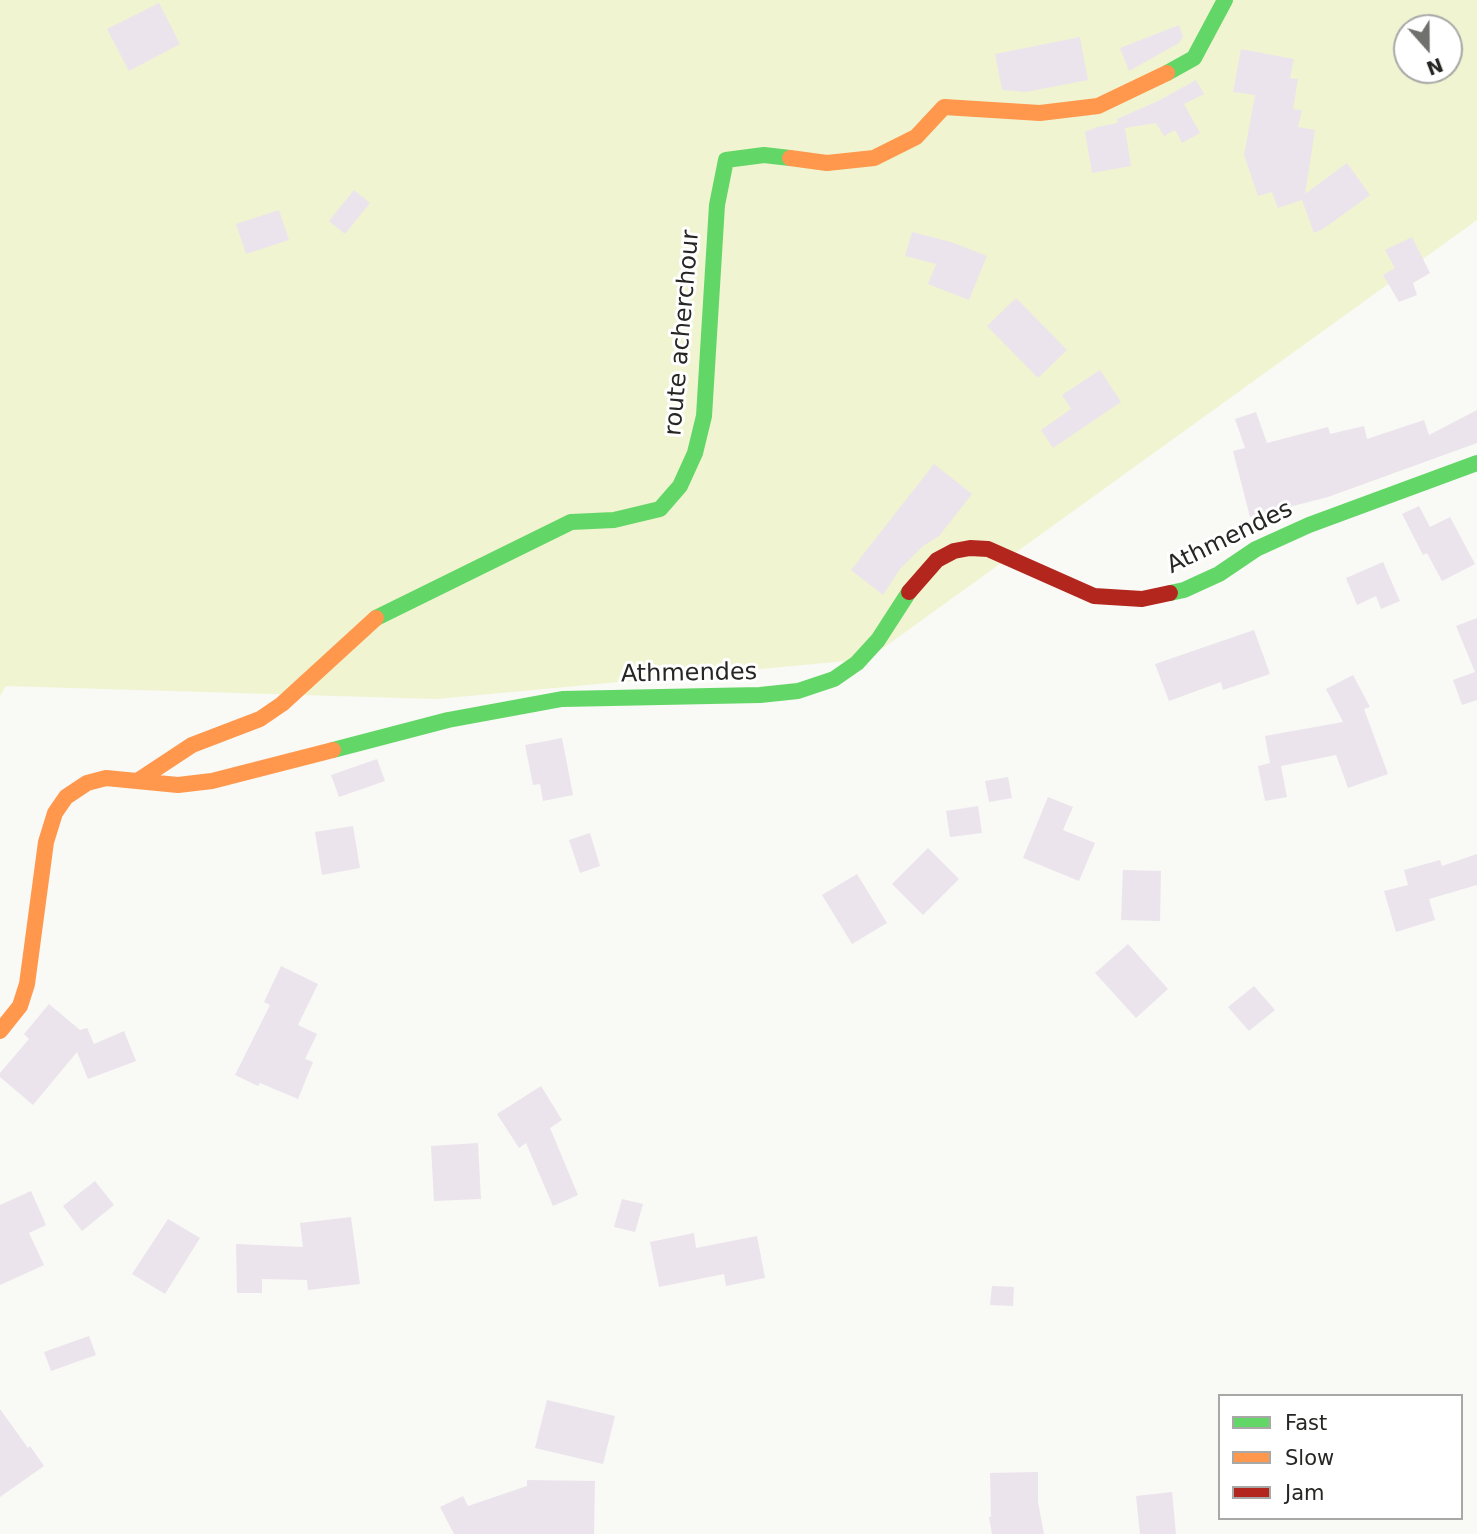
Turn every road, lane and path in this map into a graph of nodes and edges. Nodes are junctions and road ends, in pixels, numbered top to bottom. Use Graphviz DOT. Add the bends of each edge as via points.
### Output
graph roads {
  1 [pos="1225,0"];
  2 [pos="1477,463"];
  3 [pos="139,780"];
  4 [pos="0,1031"];
  1 -- 3 [label="main road, route acherchour" via="1194,58 1098,106 1040,113 944,107 916,137 874,158 827,163 764,155 726,160 717,205 704,416 680,486 660,509 614,520 571,522 379,615 282,704 260,719 192,745"];
  2 -- 3 [label="main road, Athmendes" via="1309,525 1184,590 1142,599 1094,596 988,549 954,551 937,560 915,583 878,640 857,663 834,679 798,691 562,699 448,720 212,781 178,785"];
  3 -- 4 [label="main road, Athmendes" via="106,778 87,783 66,797 55,813 46,842 27,984 20,1006"];
}
